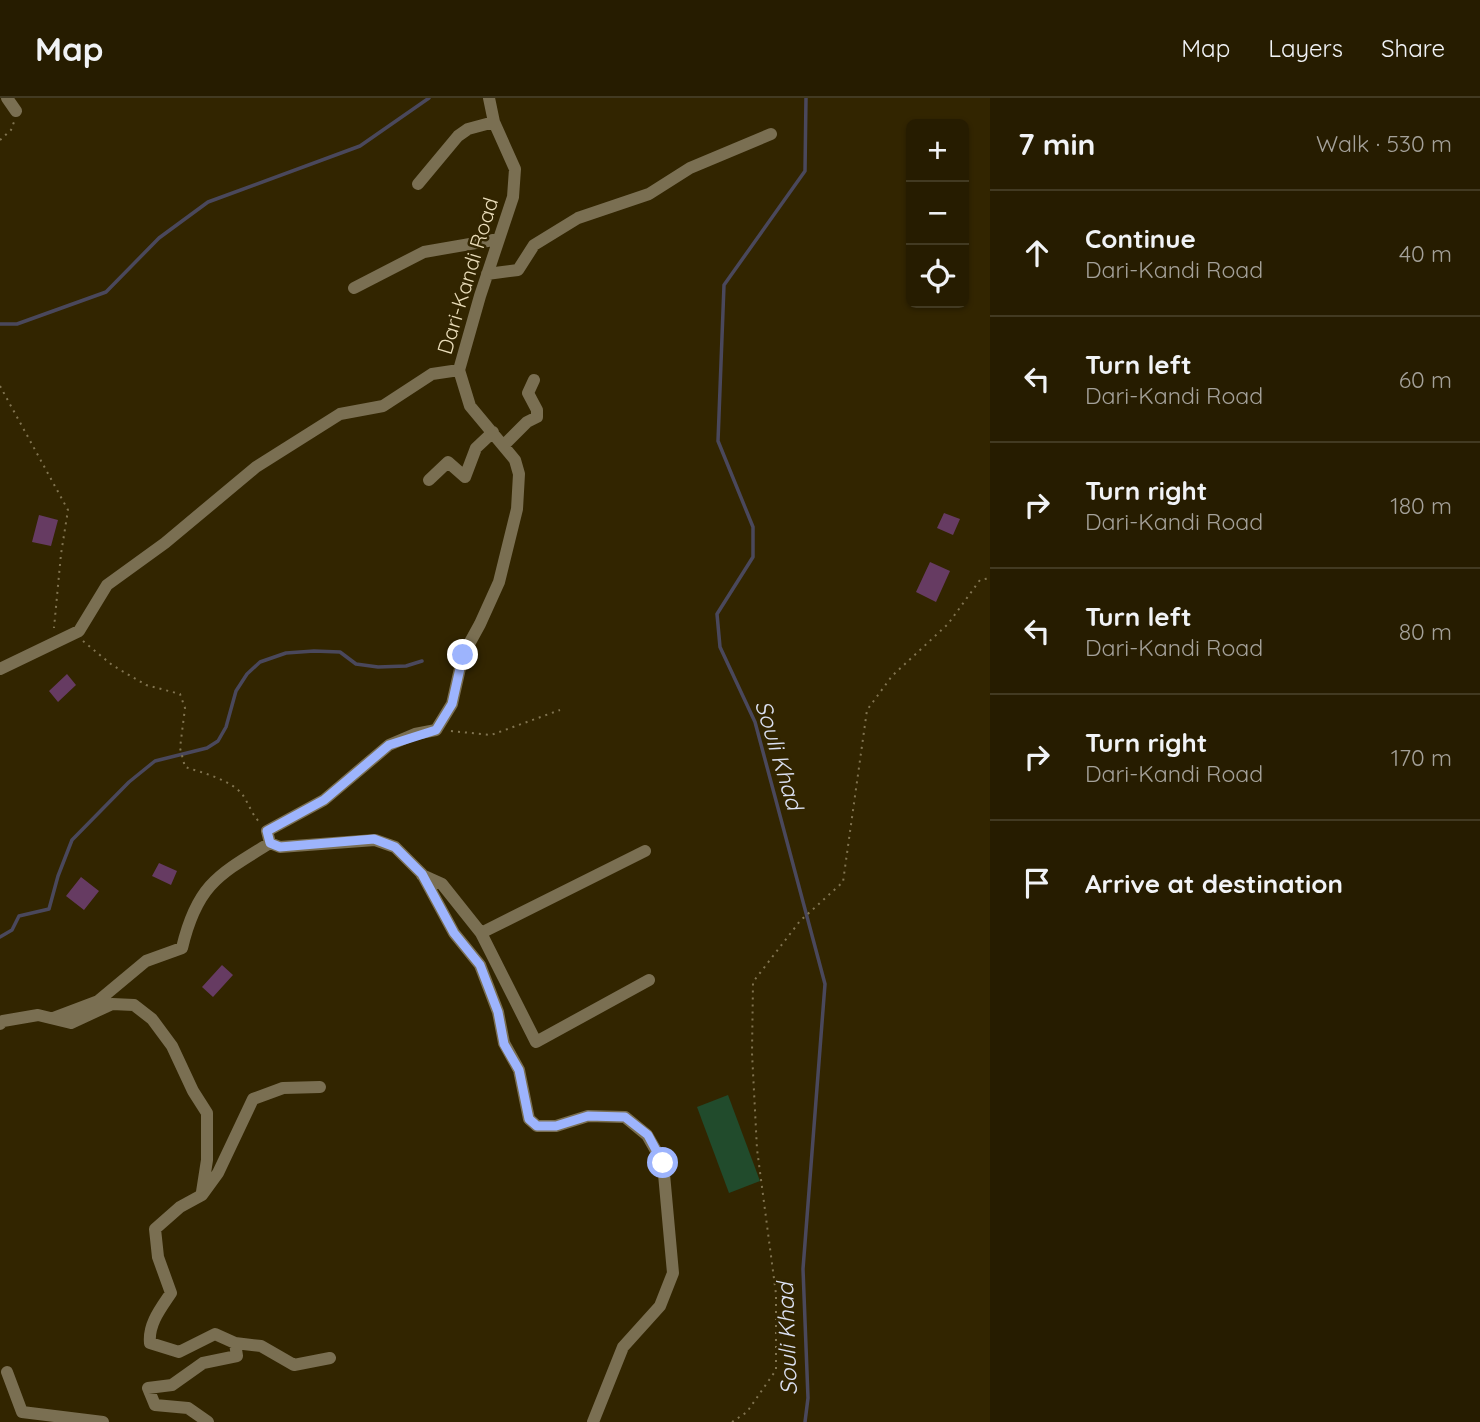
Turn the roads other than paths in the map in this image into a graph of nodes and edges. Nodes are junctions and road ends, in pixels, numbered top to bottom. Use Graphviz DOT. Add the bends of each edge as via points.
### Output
graph roads {
  1 [pos="7,98"];
  2 [pos="489,98"];
  3 [pos="16,111"];
  4 [pos="494,122"];
  5 [pos="771,134"];
  6 [pos="418,184"];
  7 [pos="499,239"];
  8 [pos="487,274"];
  9 [pos="354,288"];
  10 [pos="459,370"];
  11 [pos="534,380"];
  12 [pos="493,432"];
  13 [pos="504,445"];
  14 [pos="429,481"];
  15 [pos="0,669"];
  16 [pos="270,843"];
  17 [pos="645,851"];
  18 [pos="422,874"];
  19 [pos="481,933"];
  20 [pos="649,981"];
  21 [pos="52,1018"];
  22 [pos="0,1024"];
  23 [pos="320,1087"];
  24 [pos="202,1195"];
  25 [pos="235,1343"];
  26 [pos="330,1358"];
  27 [pos="7,1372"];
  28 [pos="103,1422"];
  29 [pos="208,1422"];
  30 [pos="593,1422"];
  1 -- 3 [label="street"];
  2 -- 4 [label="street, Dari-Kandi Road"];
  4 -- 6 [label="street" via="458,136"];
  4 -- 7 [label="street, Dari-Kandi Road" via="515,169 513,197"];
  5 -- 8 [label="street" via="690,168 649,194 578,218 534,245 518,270"];
  7 -- 8 [label="street, Dari-Kandi Road"];
  7 -- 9 [label="street" via="424,252"];
  8 -- 10 [label="street, Dari-Kandi Road"];
  10 -- 12 [label="street, Dari-Kandi Road" via="470,406"];
  10 -- 15 [label="street" via="432,374 383,406 340,414 256,467 107,585 79,631"];
  11 -- 13 [label="street" via="528,393 537,417"];
  12 -- 13 [label="street, Dari-Kandi Road"];
  12 -- 14 [label="street" via="476,448 465,477 448,462"];
  13 -- 16 [label="street, Dari-Kandi Road" via="519,474 517,509 499,582 463,655 452,704 436,730 389,745 324,800 267,831"];
  16 -- 18 [label="street" via="280,847 374,839 395,847"];
  16 -- 21 [label="street" via="207,888 194,907 182,948 146,961 98,1001"];
  17 -- 19 [label="street"];
  18 -- 19 [label="street" via="442,884"];
  18 -- 30 [label="street" via="454,933 480,965 498,1012 504,1044 519,1070 529,1119 537,1126 556,1126 588,1116 625,1117 648,1135 663,1163 673,1273 660,1306 623,1347"];
  19 -- 20 [label="street" via="536,1042"];
  21 -- 22 [label="street" via="38,1015"];
  21 -- 24 [label="street" via="71,1023 112,1004 134,1005 152,1019 172,1046 207,1113"];
  23 -- 24 [label="street" via="284,1088 253,1099 218,1173"];
  24 -- 25 [label="street" via="155,1229 158,1257 171,1293 149,1334 150,1343 179,1352 215,1334"];
  25 -- 26 [label="street" via="261,1346 294,1365"];
  25 -- 29 [label="street" via="237,1356 203,1363 172,1385 148,1388 155,1405 188,1408"];
  27 -- 28 [label="street" via="23,1412"];
}
